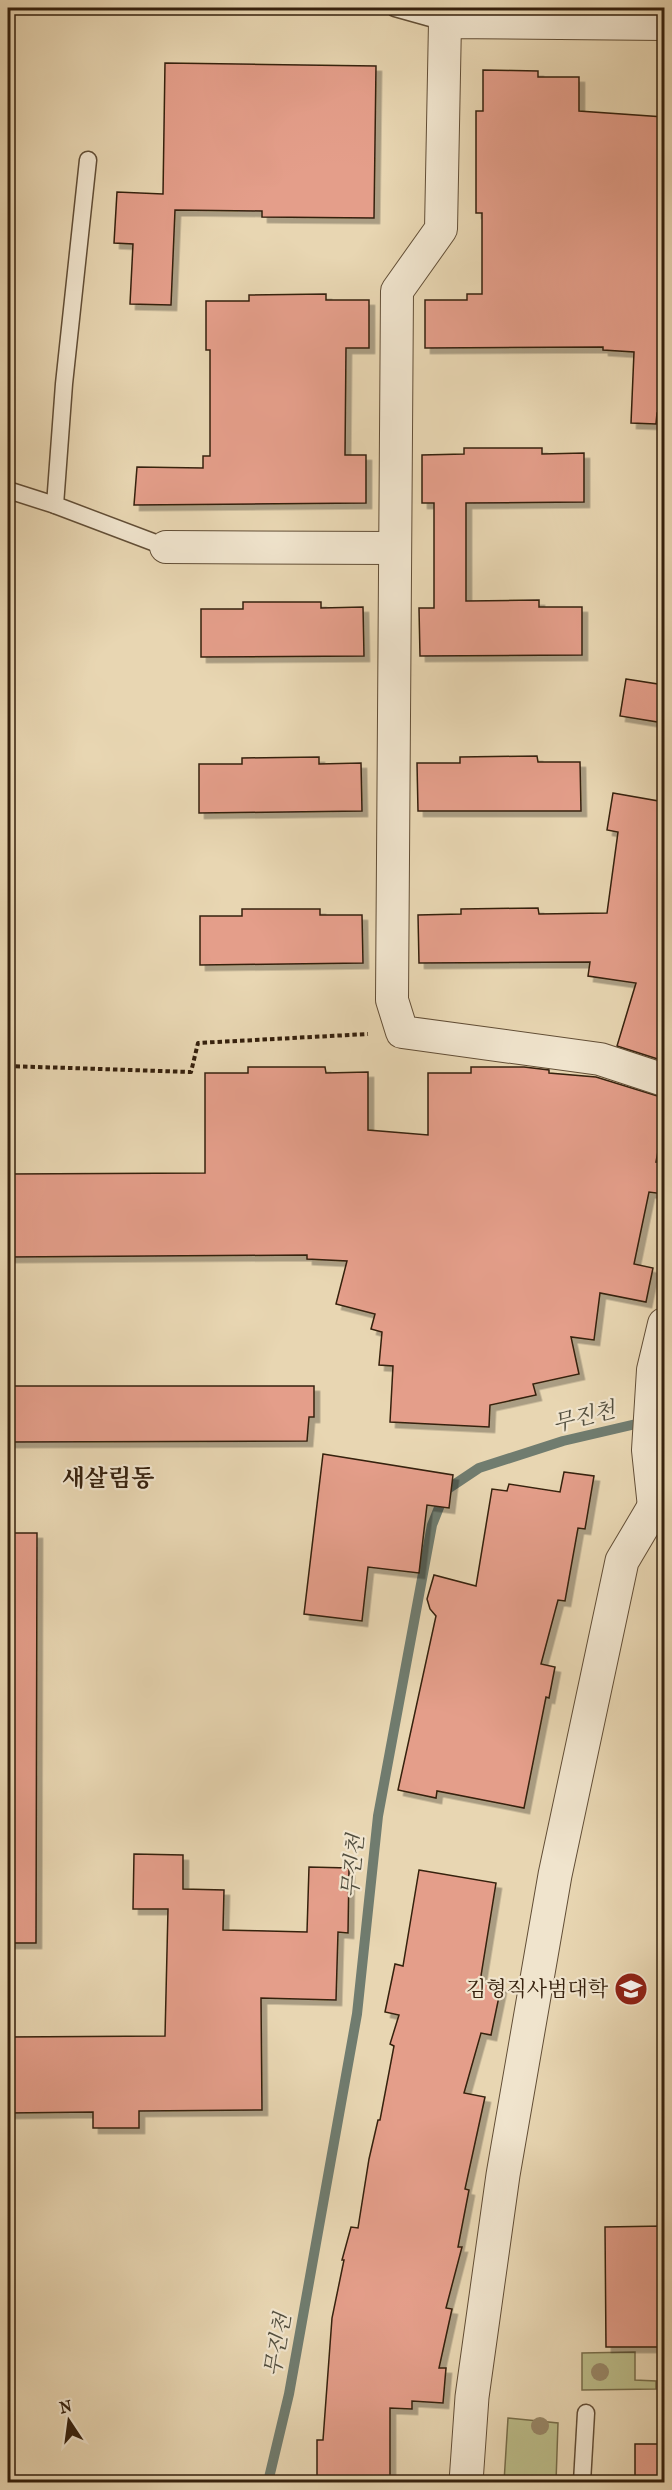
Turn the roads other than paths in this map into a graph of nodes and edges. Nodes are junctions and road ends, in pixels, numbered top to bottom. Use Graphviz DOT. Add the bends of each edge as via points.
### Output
graph roads {
  1 [pos="395,8"];
  2 [pos="442,15"];
  3 [pos="664,24"];
  4 [pos="88,160"];
  5 [pos="8,490"];
  6 [pos="55,505"];
  7 [pos="166,547"];
  8 [pos="395,548"];
  9 [pos="664,1080"];
  10 [pos="664,1324"];
  11 [pos="659,1503"];
  12 [pos="586,2413"];
  13 [pos="466,2482"];
  14 [pos="582,2482"];
  1 -- 2 [label="lane"];
  2 -- 3 [label="street"];
  2 -- 8 [label="street" via="441,229 397,291"];
  4 -- 6 [label="lane"];
  5 -- 6 [label="lane"];
  6 -- 7 [label="lane"];
  7 -- 8 [label="street"];
  8 -- 9 [label="street" via="392,1000 402,1032 600,1059"];
  10 -- 11 [label="street" via="653,1370 648,1450"];
  11 -- 13 [label="street" via="622,1561 555,1875 503,2175 472,2397"];
  12 -- 14 [label="lane"];
}
